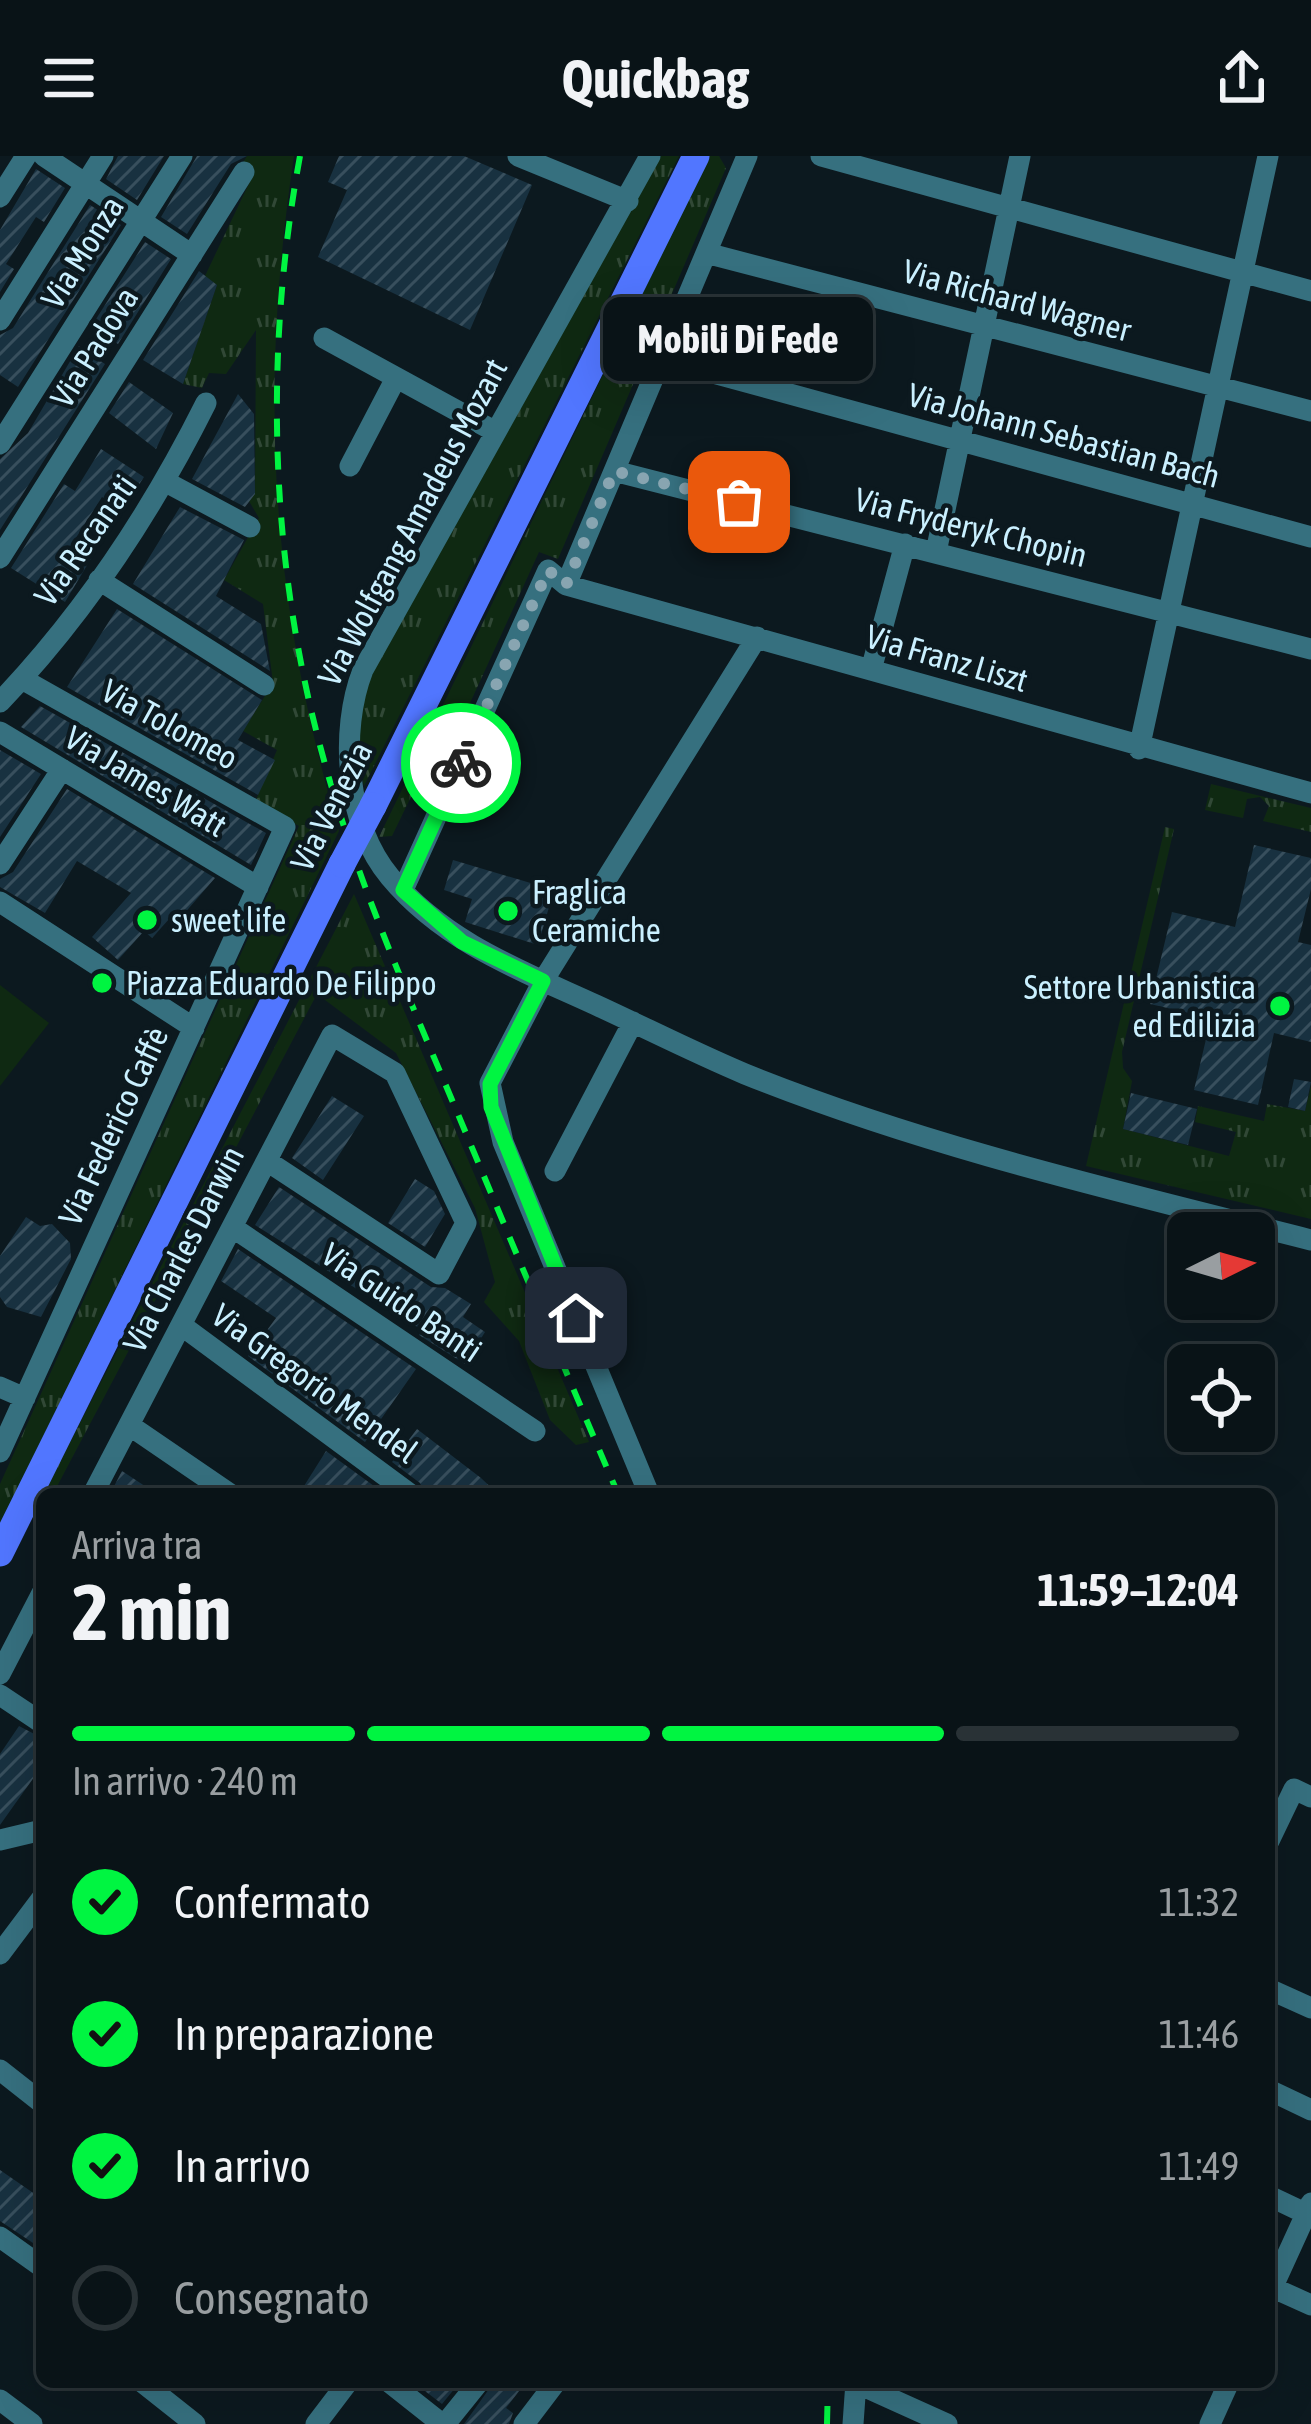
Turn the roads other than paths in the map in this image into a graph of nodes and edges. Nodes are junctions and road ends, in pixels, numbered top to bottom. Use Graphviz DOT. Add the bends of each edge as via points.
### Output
graph roads {
  1 [pos="26,156"];
  2 [pos="44,156"];
  3 [pos="104,156"];
  4 [pos="182,156"];
  5 [pos="518,156"];
  6 [pos="650,156"];
  7 [pos="696,156"];
  8 [pos="747,156"];
  9 [pos="821,156"];
  10 [pos="1020,156"];
  11 [pos="1268,156"];
  12 [pos="244,172"];
  13 [pos="86,184"];
  14 [pos="0,197"];
  15 [pos="628,201"];
  16 [pos="1009,208"];
  17 [pos="141,221"];
  18 [pos="706,253"];
  19 [pos="192,255"];
  20 [pos="1243,272"];
  21 [pos="1311,291"];
  22 [pos="0,320"];
  23 [pos="984,326"];
  24 [pos="324,338"];
  25 [pos="662,358"];
  26 [pos="396,378"];
  27 [pos="1218,387"];
  28 [pos="206,403"];
  29 [pos="1311,411"];
  30 [pos="494,431"];
  31 [pos="960,441"];
  32 [pos="0,444"];
  33 [pos="350,466"];
  34 [pos="614,471"];
  35 [pos="166,482"];
  36 [pos="1192,505"];
  37 [pos="250,527"];
  38 [pos="1311,537"];
  39 [pos="905,544"];
  40 [pos="936,552"];
  41 [pos="0,558"];
  42 [pos="99,580"];
  43 [pos="566,585"];
  44 [pos="1169,610"];
  45 [pos="757,637"];
  46 [pos="1311,649"];
  47 [pos="872,670"];
  48 [pos="22,679"];
  49 [pos="264,686"];
  50 [pos="0,702"];
  51 [pos="0,732"];
  52 [pos="1139,749"];
  53 [pos="62,769"];
  54 [pos="1311,794"];
  55 [pos="286,827"];
  56 [pos="0,864"];
  57 [pos="258,887"];
  58 [pos="403,890"];
  59 [pos="0,902"];
  60 [pos="543,981"];
  61 [pos="633,1022"];
  62 [pos="194,1028"];
  63 [pos="266,1161"];
  64 [pos="555,1171"];
  65 [pos="232,1227"];
  66 [pos="1311,1240"];
  67 [pos="182,1325"];
  68 [pos="0,1387"];
  69 [pos="25,1398"];
  70 [pos="129,1425"];
  71 [pos="535,1431"];
  72 [pos="0,1452"];
  73 [pos="44,1488"];
  74 [pos="96,1488"];
  75 [pos="221,1488"];
  76 [pos="402,1488"];
  77 [pos="647,1488"];
  78 [pos="31,1516"];
  79 [pos="0,1553"];
  80 [pos="36,1605"];
  81 [pos="0,1674"];
  82 [pos="0,1695"];
  83 [pos="36,1720"];
  84 [pos="1303,1793"];
  85 [pos="36,1832"];
  86 [pos="1275,1833"];
  87 [pos="0,1840"];
  88 [pos="36,1906"];
  89 [pos="0,1954"];
  90 [pos="1275,1992"];
  91 [pos="1311,2008"];
  92 [pos="0,2070"];
  93 [pos="1275,2093"];
  94 [pos="36,2094"];
  95 [pos="1311,2110"];
  96 [pos="1275,2198"];
  97 [pos="1309,2211"];
  98 [pos="0,2236"];
  99 [pos="36,2263"];
  100 [pos="1275,2280"];
  101 [pos="1275,2292"];
  102 [pos="1311,2305"];
  103 [pos="150,2388"];
  104 [pos="343,2388"];
  105 [pos="397,2388"];
  106 [pos="474,2388"];
  107 [pos="551,2388"];
  108 [pos="856,2388"];
  109 [pos="869,2388"];
  110 [pos="1226,2388"];
  111 [pos="0,2400"];
  112 [pos="32,2424"];
  113 [pos="195,2424"];
  114 [pos="316,2424"];
  115 [pos="443,2424"];
  116 [pos="524,2424"];
  117 [pos="854,2424"];
  118 [pos="947,2424"];
  119 [pos="1210,2424"];
  1 -- 14 [label="street"];
  2 -- 13 [label="street"];
  3 -- 13 [label="street"];
  4 -- 17 [label="street, Via Monza"];
  5 -- 15 [label="street"];
  6 -- 15 [label="street, Via Wolfgang Amadeus Mozart"];
  7 -- 73 [label="main road, Via Venezia, bridge" via="342,864"];
  8 -- 18 [label="street"];
  9 -- 16 [label="street"];
  10 -- 16 [label="street"];
  11 -- 20 [label="street"];
  12 -- 19 [label="street, Via Padova"];
  13 -- 17 [label="street"];
  13 -- 22 [label="street"];
  15 -- 30 [label="street, Via Wolfgang Amadeus Mozart"];
  16 -- 20 [label="street"];
  16 -- 23 [label="street"];
  17 -- 19 [label="street"];
  17 -- 32 [label="street, Via Monza"];
  18 -- 23 [label="street, Via Richard Wagner"];
  18 -- 25 [label="street"];
  19 -- 41 [label="street, Via Padova"];
  20 -- 21 [label="street"];
  20 -- 27 [label="street"];
  23 -- 27 [label="street, Via Richard Wagner"];
  23 -- 31 [label="street"];
  24 -- 26 [label="street"];
  25 -- 31 [label="street, Via Johann Sebastian Bach"];
  25 -- 34 [label="street"];
  26 -- 30 [label="street"];
  26 -- 33 [label="street"];
  27 -- 29 [label="street, Via Richard Wagner"];
  27 -- 36 [label="street"];
  28 -- 35 [label="street, Via Recanati"];
  30 -- 58 [label="street, Via Wolfgang Amadeus Mozart" via="348,707 351,770 366,830"];
  31 -- 36 [label="street, Via Johann Sebastian Bach"];
  31 -- 40 [label="street"];
  34 -- 39 [label="street, Via Fryderyk Chopin"];
  34 -- 43 [label="street"];
  35 -- 37 [label="street"];
  35 -- 42 [label="street, Via Recanati"];
  36 -- 38 [label="street, Via Johann Sebastian Bach"];
  36 -- 44 [label="street"];
  39 -- 40 [label="street, Via Fryderyk Chopin"];
  39 -- 47 [label="street"];
  40 -- 44 [label="street, Via Fryderyk Chopin"];
  42 -- 48 [label="street, Via Recanati"];
  42 -- 49 [label="street"];
  43 -- 45 [label="street, Via Franz Liszt"];
  43 -- 58 [label="street" via="548,570"];
  44 -- 46 [label="street, Via Fryderyk Chopin"];
  44 -- 52 [label="street"];
  45 -- 47 [label="street, Via Franz Liszt"];
  45 -- 60 [label="street"];
  47 -- 52 [label="street, Via Franz Liszt"];
  48 -- 50 [label="street, Via Recanati"];
  48 -- 55 [label="street, Via Tolomeo"];
  51 -- 53 [label="street, Via James Watt"];
  52 -- 54 [label="street, Via Franz Liszt"];
  53 -- 56 [label="street"];
  53 -- 57 [label="street, Via James Watt"];
  55 -- 57 [label="street, Via Federico Caffè"];
  57 -- 62 [label="street, Via Federico Caffè"];
  58 -- 60 [label="street, Via Wolfgang Amadeus Mozart" via="462,942"];
  59 -- 62 [label="street"];
  60 -- 61 [label="street, Via Wolfgang Amadeus Mozart"];
  60 -- 77 [label="street" via="490,1084 491,1107"];
  61 -- 64 [label="street"];
  61 -- 66 [label="street, Via Wolfgang Amadeus Mozart" via="745,1074 860,1114"];
  62 -- 69 [label="street, Via Federico Caffè"];
  63 -- 63 [label="street, Via Charles Darwin" via="439,1274 466,1223 395,1073 332,1035"];
  63 -- 65 [label="street, Via Charles Darwin"];
  65 -- 67 [label="street, Via Charles Darwin"];
  65 -- 71 [label="street, Via Guido Banti"];
  67 -- 70 [label="street, Via Charles Darwin"];
  67 -- 76 [label="street, Via Gregorio Mendel"];
  68 -- 69 [label="street"];
  69 -- 72 [label="street, Via Federico Caffè"];
  70 -- 74 [label="street, Via Charles Darwin"];
  70 -- 75 [label="street"];
  78 -- 79 [label="main road, Via Venezia"];
  80 -- 81 [label="street"];
  82 -- 83 [label="street"];
  84 -- 86 [label="street"];
  85 -- 87 [label="street"];
  88 -- 89 [label="street"];
  90 -- 91 [label="street"];
  92 -- 94 [label="street"];
  93 -- 95 [label="street"];
  96 -- 97 [label="street"];
  97 -- 100 [label="street"];
  98 -- 99 [label="street"];
  101 -- 102 [label="street"];
  103 -- 113 [label="street"];
  104 -- 114 [label="street"];
  105 -- 115 [label="street"];
  106 -- 115 [label="street"];
  107 -- 116 [label="street"];
  108 -- 117 [label="street"];
  109 -- 118 [label="street"];
  110 -- 119 [label="street"];
  111 -- 112 [label="street"];
}
